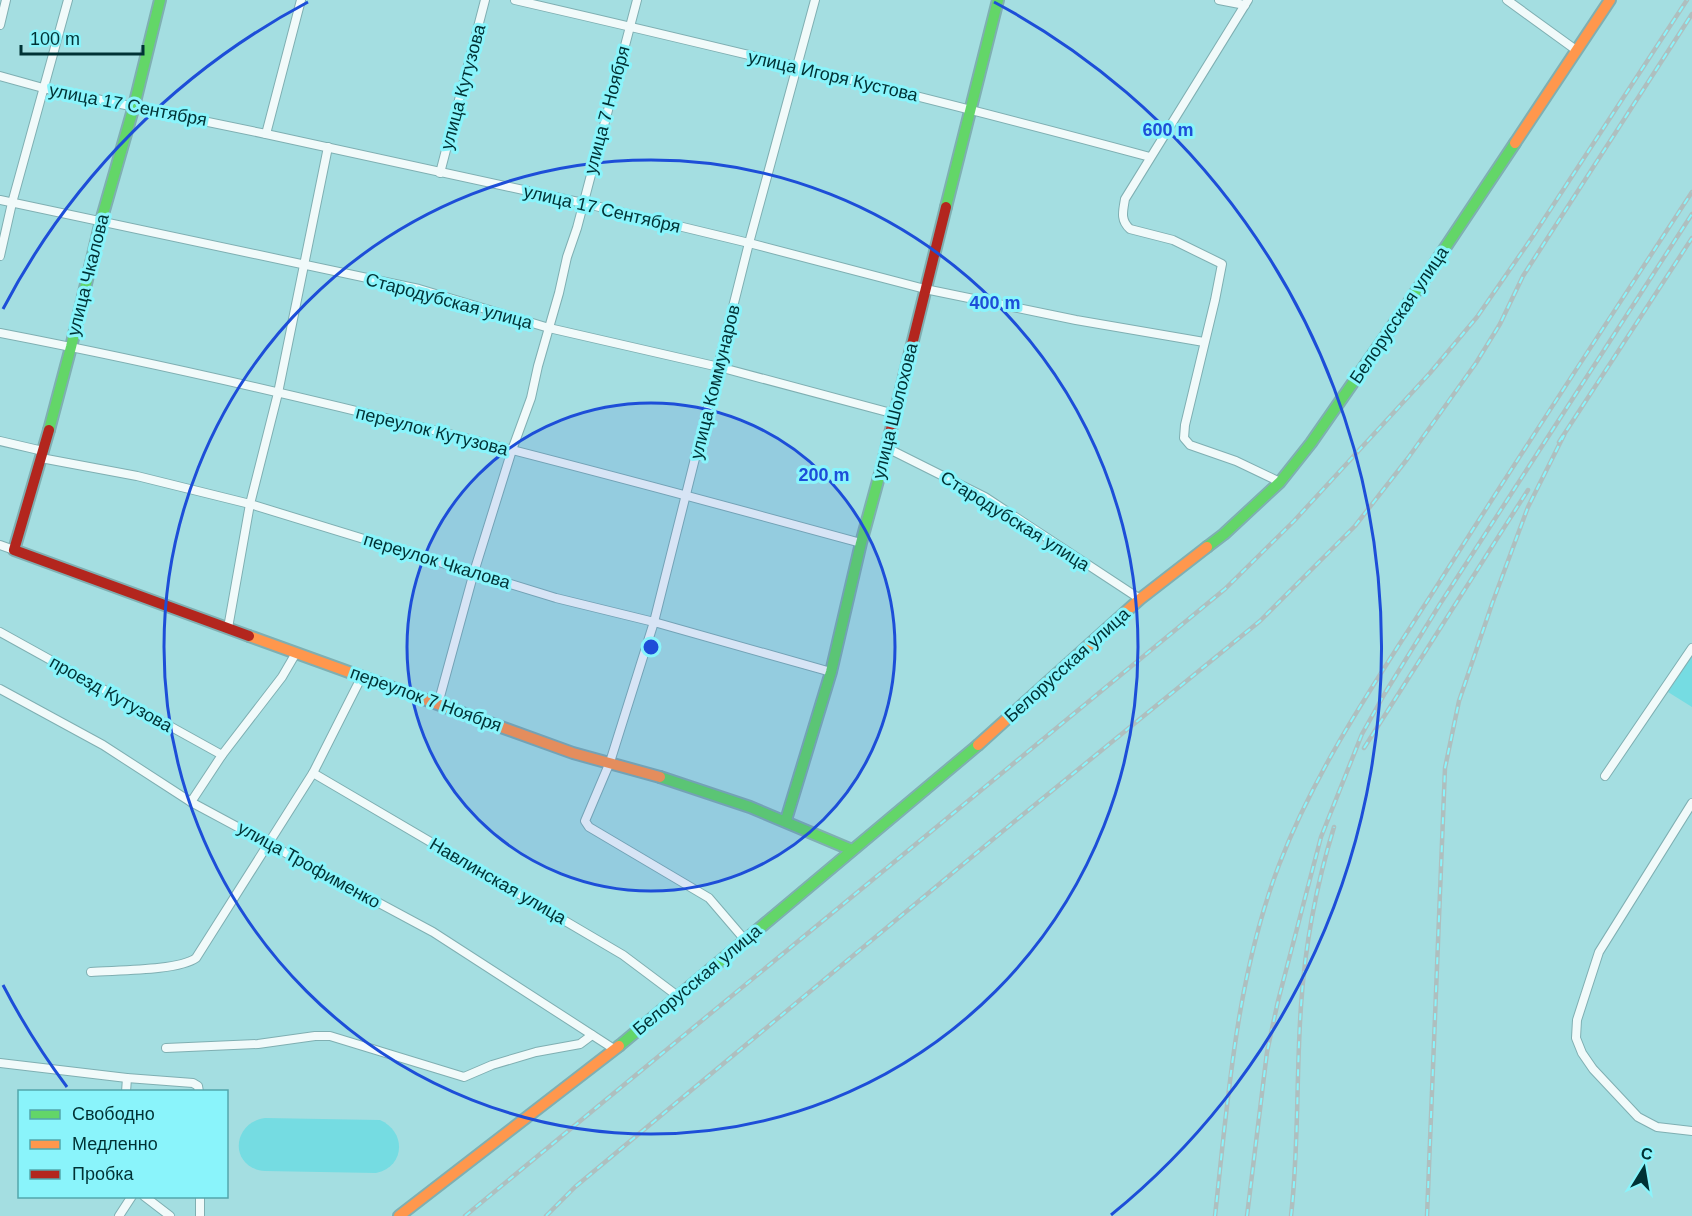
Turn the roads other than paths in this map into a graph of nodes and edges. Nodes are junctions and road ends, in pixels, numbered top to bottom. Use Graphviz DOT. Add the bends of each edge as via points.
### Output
graph roads {
  1 [pos="6,0"];
  2 [pos="68,0"];
  3 [pos="160,0"];
  4 [pos="301,0"];
  5 [pos="485,0"];
  6 [pos="515,0"];
  7 [pos="636,0"];
  8 [pos="815,0"];
  9 [pos="998,0"];
  10 [pos="1219,0"];
  11 [pos="1507,0"];
  12 [pos="1610,0"];
  13 [pos="1247,3"];
  14 [pos="0,25"];
  15 [pos="629,26"];
  16 [pos="1576,50"];
  17 [pos="798,66"];
  18 [pos="0,76"];
  19 [pos="43,88"];
  20 [pos="134,105"];
  21 [pos="970,108"];
  22 [pos="266,134"];
  23 [pos="328,147"];
  24 [pos="1150,157"];
  25 [pos="440,173"];
  26 [pos="0,200"];
  27 [pos="12,203"];
  28 [pos="583,203"];
  29 [pos="101,221"];
  30 [pos="749,243"];
  31 [pos="0,256"];
  32 [pos="303,263"];
  33 [pos="925,289"];
  34 [pos="549,328"];
  35 [pos="0,333"];
  36 [pos="1204,342"];
  37 [pos="71,346"];
  38 [pos="719,367"];
  39 [pos="278,393"];
  40 [pos="895,414"];
  41 [pos="0,441"];
  42 [pos="887,448"];
  43 [pos="512,450"];
  44 [pos="42,454"];
  45 [pos="1280,483"];
  46 [pos="687,496"];
  47 [pos="250,504"];
  48 [pos="861,543"];
  49 [pos="0,545"];
  50 [pos="14,550"];
  51 [pos="474,572"];
  52 [pos="1140,599"];
  53 [pos="654,622"];
  54 [pos="228,628"];
  55 [pos="0,632"];
  56 [pos="1692,648"];
  57 [pos="297,653"];
  58 [pos="831,672"];
  59 [pos="362,676"];
  60 [pos="0,689"];
  61 [pos="438,704"];
  62 [pos="222,755"];
  63 [pos="610,762"];
  64 [pos="313,773"];
  65 [pos="1605,776"];
  66 [pos="191,802"];
  67 [pos="1692,802"];
  68 [pos="786,820"];
  69 [pos="270,843"];
  70 [pos="852,850"];
  71 [pos="745,939"];
  72 [pos="91,972"];
  73 [pos="679,997"];
  74 [pos="592,1035"];
  75 [pos="166,1048"];
  76 [pos="614,1049"];
  77 [pos="0,1063"];
  78 [pos="127,1078"];
  79 [pos="126,1090"];
  80 [pos="199,1090"];
  81 [pos="1692,1131"];
  82 [pos="131,1198"];
  83 [pos="145,1198"];
  84 [pos="200,1198"];
  85 [pos="119,1216"];
  86 [pos="170,1216"];
  87 [pos="200,1216"];
  88 [pos="399,1216"];
  1 -- 14 [label="street"];
  2 -- 19 [label="street"];
  3 -- 20 [label="street, улица Чкалова"];
  4 -- 22 [label="street"];
  5 -- 25 [label="street, улица Кутузова"];
  6 -- 15 [label="street, улица Игоря Кустова"];
  7 -- 15 [label="street, улица 7 Ноября"];
  8 -- 17 [label="street, улица Коммунаров"];
  9 -- 21 [label="street, улица Шолохова"];
  10 -- 13 [label="street"];
  11 -- 16 [label="street"];
  12 -- 16 [label="street, Белорусская улица"];
  13 -- 24 [label="street"];
  15 -- 17 [label="street, улица Игоря Кустова"];
  15 -- 28 [label="street, улица 7 Ноября"];
  16 -- 45 [label="street, Белорусская улица" via="1406,308"];
  17 -- 21 [label="street, улица Игоря Кустова"];
  17 -- 30 [label="street, улица Коммунаров"];
  18 -- 19 [label="street, улица 17 Сентября"];
  19 -- 20 [label="street, улица 17 Сентября"];
  19 -- 27 [label="street"];
  20 -- 22 [label="street, улица 17 Сентября"];
  20 -- 29 [label="street, улица Чкалова"];
  21 -- 24 [label="street, улица Игоря Кустова"];
  21 -- 33 [label="street, улица Шолохова"];
  22 -- 23 [label="street, улица 17 Сентября"];
  23 -- 25 [label="street, улица 17 Сентября"];
  23 -- 32 [label="street"];
  24 -- 36 [label="street" via="1125,200 1122,217 1130,228 1173,240 1222,264"];
  25 -- 28 [label="street, улица 17 Сентября"];
  26 -- 27 [label="street, Стародубская улица"];
  27 -- 29 [label="street, Стародубская улица"];
  27 -- 31 [label="street"];
  28 -- 30 [label="street, улица 17 Сентября"];
  28 -- 34 [label="street, улица 7 Ноября"];
  29 -- 32 [label="street, Стародубская улица"];
  29 -- 37 [label="street, улица Чкалова"];
  30 -- 33 [label="street, улица 17 Сентября"];
  30 -- 38 [label="street, улица Коммунаров"];
  32 -- 34 [label="street, Стародубская улица" via="419,289"];
  32 -- 39 [label="street"];
  33 -- 36 [label="street, улица 17 Сентября"];
  33 -- 40 [label="street, улица Шолохова"];
  34 -- 38 [label="street, Стародубская улица"];
  34 -- 43 [label="street, улица 7 Ноября" via="531,398"];
  35 -- 37 [label="street, переулок Кутузова"];
  36 -- 45 [label="street" via="1184,438 1190,445 1236,461"];
  37 -- 39 [label="street, переулок Кутузова"];
  37 -- 44 [label="street, улица Чкалова"];
  38 -- 40 [label="street, Стародубская улица"];
  38 -- 46 [label="street, улица Коммунаров"];
  39 -- 43 [label="street, переулок Кутузова"];
  39 -- 47 [label="street"];
  40 -- 42 [label="street, улица Шолохова"];
  41 -- 44 [label="street, переулок Чкалова"];
  42 -- 48 [label="street, улица Шолохова"];
  42 -- 52 [label="street, Стародубская улица" via="985,497"];
  43 -- 46 [label="street, переулок Кутузова"];
  43 -- 51 [label="street, улица 7 Ноября"];
  44 -- 47 [label="street, переулок Чкалова"];
  44 -- 50 [label="street, улица Чкалова"];
  45 -- 52 [label="street, Белорусская улица" via="1224,534"];
  46 -- 48 [label="street, переулок Кутузова"];
  46 -- 53 [label="street, улица Коммунаров"];
  47 -- 51 [label="street, переулок Чкалова"];
  47 -- 54 [label="street"];
  48 -- 58 [label="street, улица Шолохова"];
  49 -- 50 [label="street, переулок 7 Ноября"];
  50 -- 54 [label="street, переулок 7 Ноября"];
  51 -- 53 [label="street, переулок Чкалова" via="556,598"];
  51 -- 61 [label="street, улица 7 Ноября"];
  52 -- 70 [label="street, Белорусская улица" via="993,733"];
  53 -- 58 [label="street, переулок Чкалова"];
  53 -- 63 [label="street, улица Коммунаров"];
  54 -- 57 [label="street, переулок 7 Ноября"];
  55 -- 62 [label="street, проезд Кутузова"];
  56 -- 65 [label="street"];
  57 -- 59 [label="street, переулок 7 Ноября"];
  57 -- 62 [label="street"];
  58 -- 68 [label="street, улица Шолохова"];
  59 -- 61 [label="street, переулок 7 Ноября"];
  59 -- 64 [label="street"];
  60 -- 66 [label="street, улица Трофименко" via="103,745"];
  61 -- 63 [label="street, переулок 7 Ноября" via="573,753"];
  62 -- 66 [label="street"];
  63 -- 68 [label="street, переулок 7 Ноября"];
  63 -- 71 [label="street, улица Коммунаров" via="585,818 586,825 709,898"];
  64 -- 69 [label="street"];
  64 -- 73 [label="street, Навлинская улица" via="624,955"];
  66 -- 69 [label="street, улица Трофименко"];
  67 -- 81 [label="street" via="1599,952 1577,1020 1576,1038 1593,1069 1638,1117 1657,1127"];
  68 -- 70 [label="street, переулок 7 Ноября"];
  69 -- 72 [label="street" via="194,960 158,968"];
  69 -- 74 [label="street, улица Трофименко" via="433,932"];
  70 -- 71 [label="street, Белорусская улица"];
  71 -- 73 [label="street, Белорусская улица"];
  73 -- 76 [label="street, Белорусская улица"];
  74 -- 75 [label="street" via="580,1044 536,1052 464,1077 330,1036"];
  74 -- 76 [label="street, улица Трофименко"];
  76 -- 88 [label="street, Белорусская улица"];
  77 -- 78 [label="street"];
  78 -- 79 [label="street"];
  78 -- 80 [label="street" via="194,1083"];
  82 -- 85 [label="street"];
  83 -- 86 [label="street"];
  84 -- 87 [label="street"];
}
